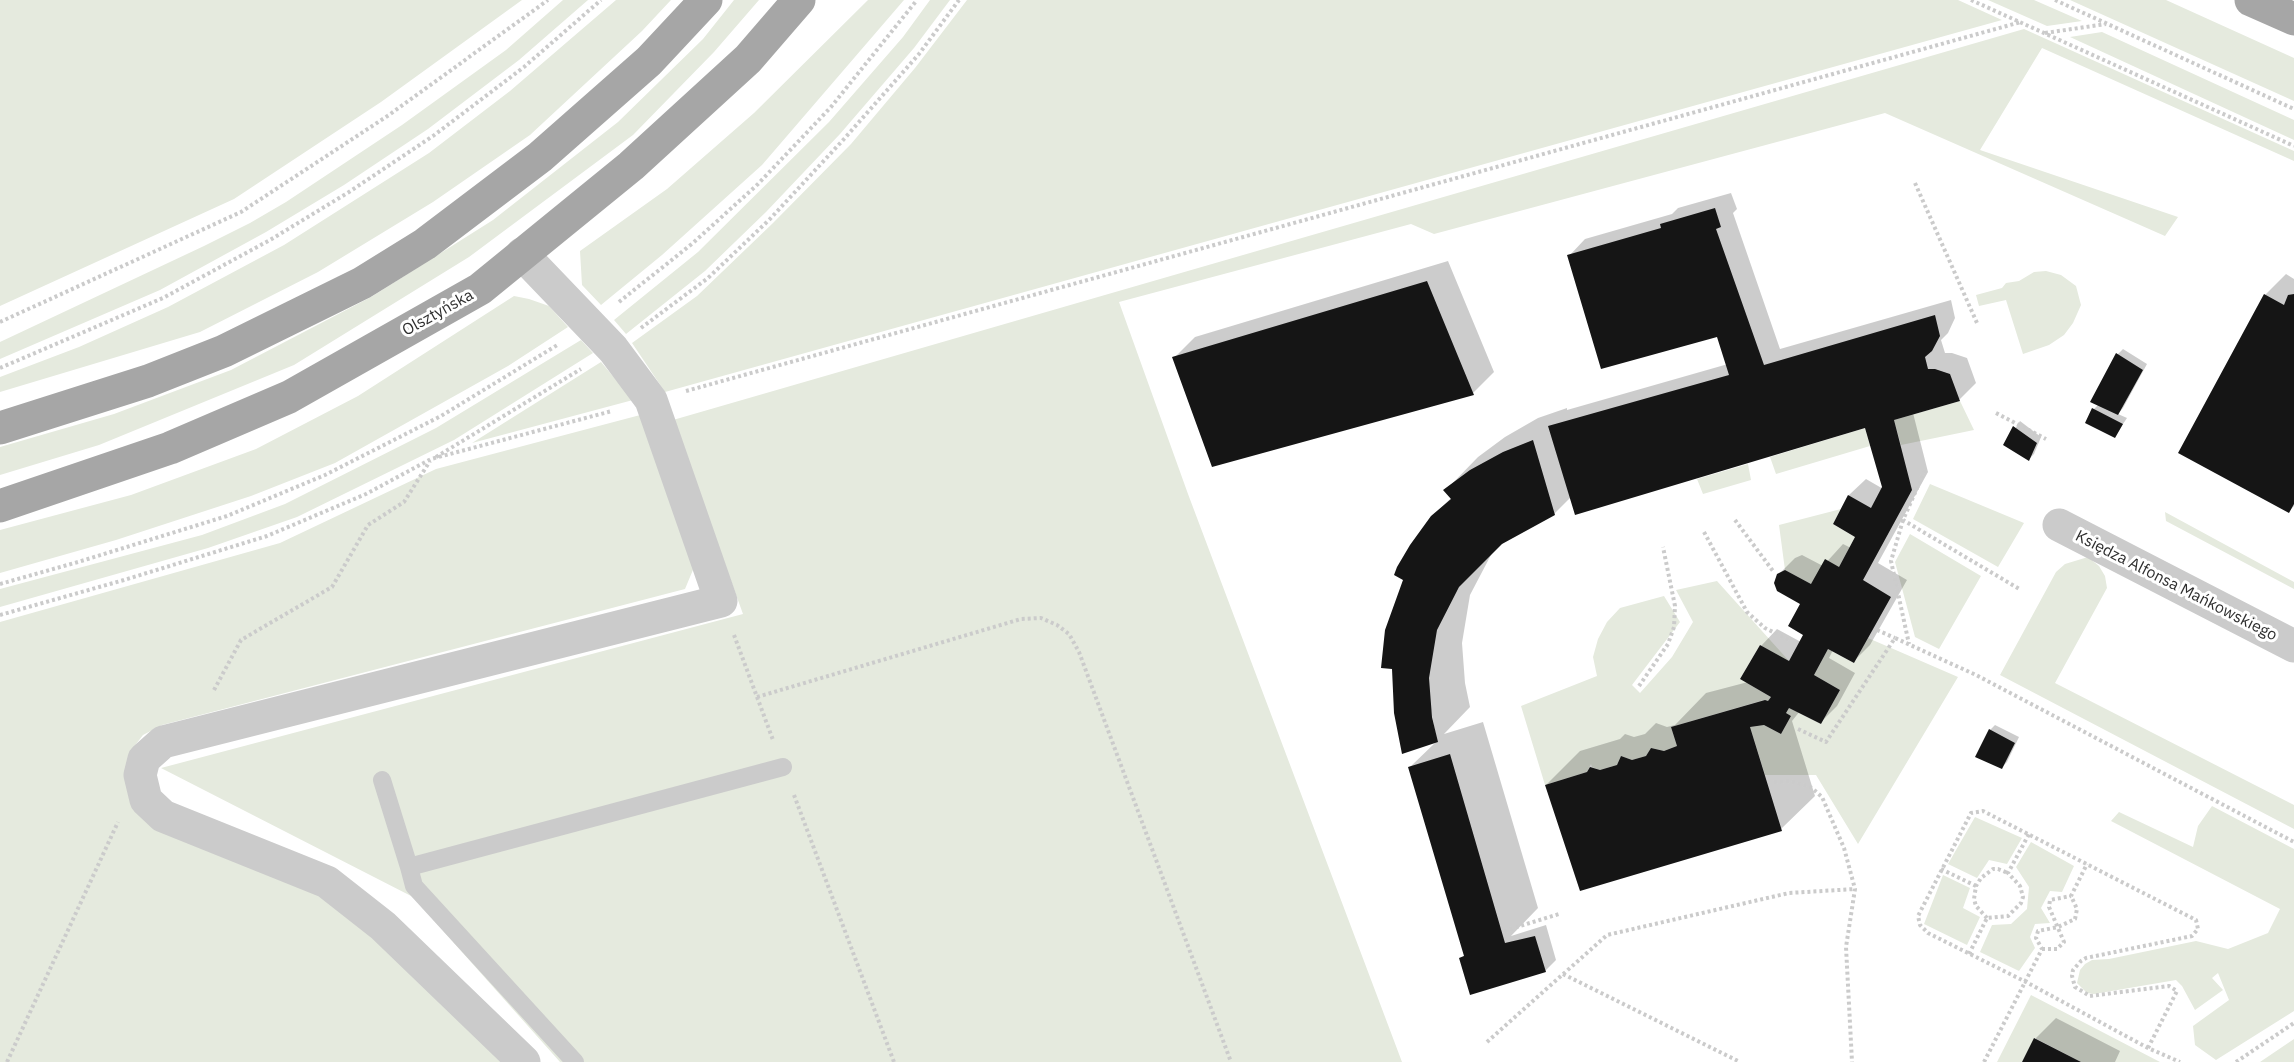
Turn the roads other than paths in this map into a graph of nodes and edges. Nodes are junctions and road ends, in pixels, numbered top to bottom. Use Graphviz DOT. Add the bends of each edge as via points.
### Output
graph roads {
  1 [pos="706,0"];
  2 [pos="799,0"];
  3 [pos="2251,0"];
  4 [pos="2294,19"];
  5 [pos="522,254"];
  6 [pos="0,428"];
  7 [pos="0,506"];
  8 [pos="2059,525"];
  9 [pos="2294,646"];
  10 [pos="783,766"];
  11 [pos="382,780"];
  12 [pos="409,867"];
  13 [pos="524,1062"];
  14 [pos="575,1062"];
  1 -- 6 [label="main road" via="649,61 540,157 425,244 362,283 291,319 148,381"];
  2 -- 5 [label="main road, Olsztyńska" via="740,67 631,166"];
  3 -- 4 [label="main road"];
  5 -- 7 [label="main road, Olsztyńska" via="480,289 289,397 170,448"];
  5 -- 13 [label="street" via="613,349 651,400 721,601 163,742 144,759 140,775 147,800 164,816 327,882 383,926"];
  8 -- 9 [label="street, Księdza Alfonsa Mańkowskiego"];
  10 -- 12 [label="lane"];
  11 -- 12 [label="lane"];
  12 -- 14 [label="lane" via="414,886"];
}
